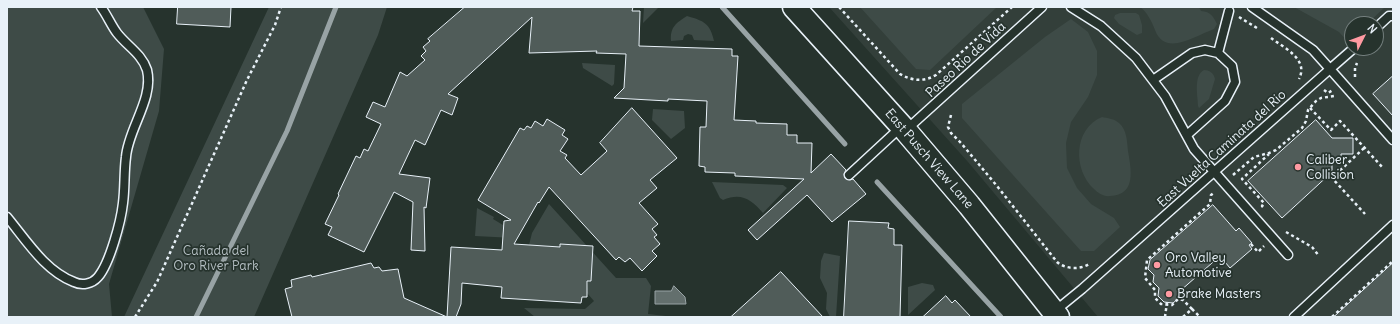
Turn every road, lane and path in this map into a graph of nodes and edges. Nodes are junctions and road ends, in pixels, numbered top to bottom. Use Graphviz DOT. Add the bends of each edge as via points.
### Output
graph roads {
  1 [pos="101,7"];
  2 [pos="281,7"];
  3 [pos="794,7"];
  4 [pos="839,7"];
  5 [pos="1012,7"];
  6 [pos="1042,7"];
  7 [pos="1071,7"];
  8 [pos="1252,7"];
  9 [pos="1229,12"];
  10 [pos="1393,16"];
  11 [pos="1384,21"];
  12 [pos="1262,31"];
  13 [pos="1267,35"];
  14 [pos="1218,53"];
  15 [pos="1345,56"];
  16 [pos="1360,59"];
  17 [pos="1330,69"];
  18 [pos="1153,80"];
  19 [pos="1355,80"];
  20 [pos="1298,81"];
  21 [pos="1310,108"];
  22 [pos="950,115"];
  23 [pos="904,128"];
  24 [pos="1187,135"];
  25 [pos="1393,140"];
  26 [pos="1364,148"];
  27 [pos="1269,153"];
  28 [pos="1383,168"];
  29 [pos="1215,172"];
  30 [pos="849,175"];
  31 [pos="1266,211"];
  32 [pos="1365,214"];
  33 [pos="7,218"];
  34 [pos="1393,226"];
  35 [pos="1288,254"];
  36 [pos="1393,261"];
  37 [pos="1093,262"];
  38 [pos="1192,309"];
  39 [pos="1056,314"];
  40 [pos="136,317"];
  41 [pos="1165,317"];
  42 [pos="1183,317"];
  43 [pos="1200,317"];
  44 [pos="1294,317"];
  45 [pos="1332,317"];
  1 -- 33 [label="lane" via="117,33 141,57 147,71 148,86 138,121 129,140 123,205 109,256 98,277 87,284 74,283 38,256"];
  2 -- 40 [label="path" via="157,282"];
  3 -- 23 [label="main road, East Pusch View Lane"];
  4 -- 5 [label="path" via="900,74 908,79 920,80 936,75"];
  6 -- 23 [label="lane, Paseo Rio de Vida"];
  7 -- 18 [label="lane" via="1101,26 1136,58"];
  8 -- 17 [label="lane" via="1313,50"];
  9 -- 12 [label="path"];
  9 -- 14 [label="lane"];
  10 -- 11 [label="lane"];
  13 -- 20 [label="path" via="1299,59 1302,70"];
  14 -- 18 [label="lane" via="1205,50 1192,53"];
  14 -- 24 [label="lane" via="1232,66 1235,82 1225,101"];
  15 -- 17 [label="lane, East Vuelta Caminata del Rio"];
  16 -- 19 [label="path" via="1355,68"];
  17 -- 25 [label="lane"];
  17 -- 29 [label="lane, East Vuelta Caminata del Rio"];
  18 -- 24 [label="lane"];
  21 -- 26 [label="path" via="1331,130 1340,121"];
  22 -- 37 [label="path" via="948,127 951,133 1058,262 1065,267 1080,268"];
  23 -- 30 [label="lane, Paseo Rio de Vida"];
  23 -- 39 [label="main road, East Pusch View Lane"];
  24 -- 29 [label="lane" via="1194,149"];
  26 -- 28 [label="path"];
  26 -- 32 [label="path" via="1332,178"];
  27 -- 31 [label="path" via="1242,179 1264,203 1262,206"];
  29 -- 35 [label="lane"];
  29 -- 39 [label="lane, East Vuelta Caminata del Rio"];
  34 -- 44 [label="lane"];
  36 -- 45 [label="path"];
  38 -- 41 [label="path" via="1183,300 1178,300 1172,305 1167,304"];
  38 -- 42 [label="path"];
  38 -- 43 [label="path"];
}
